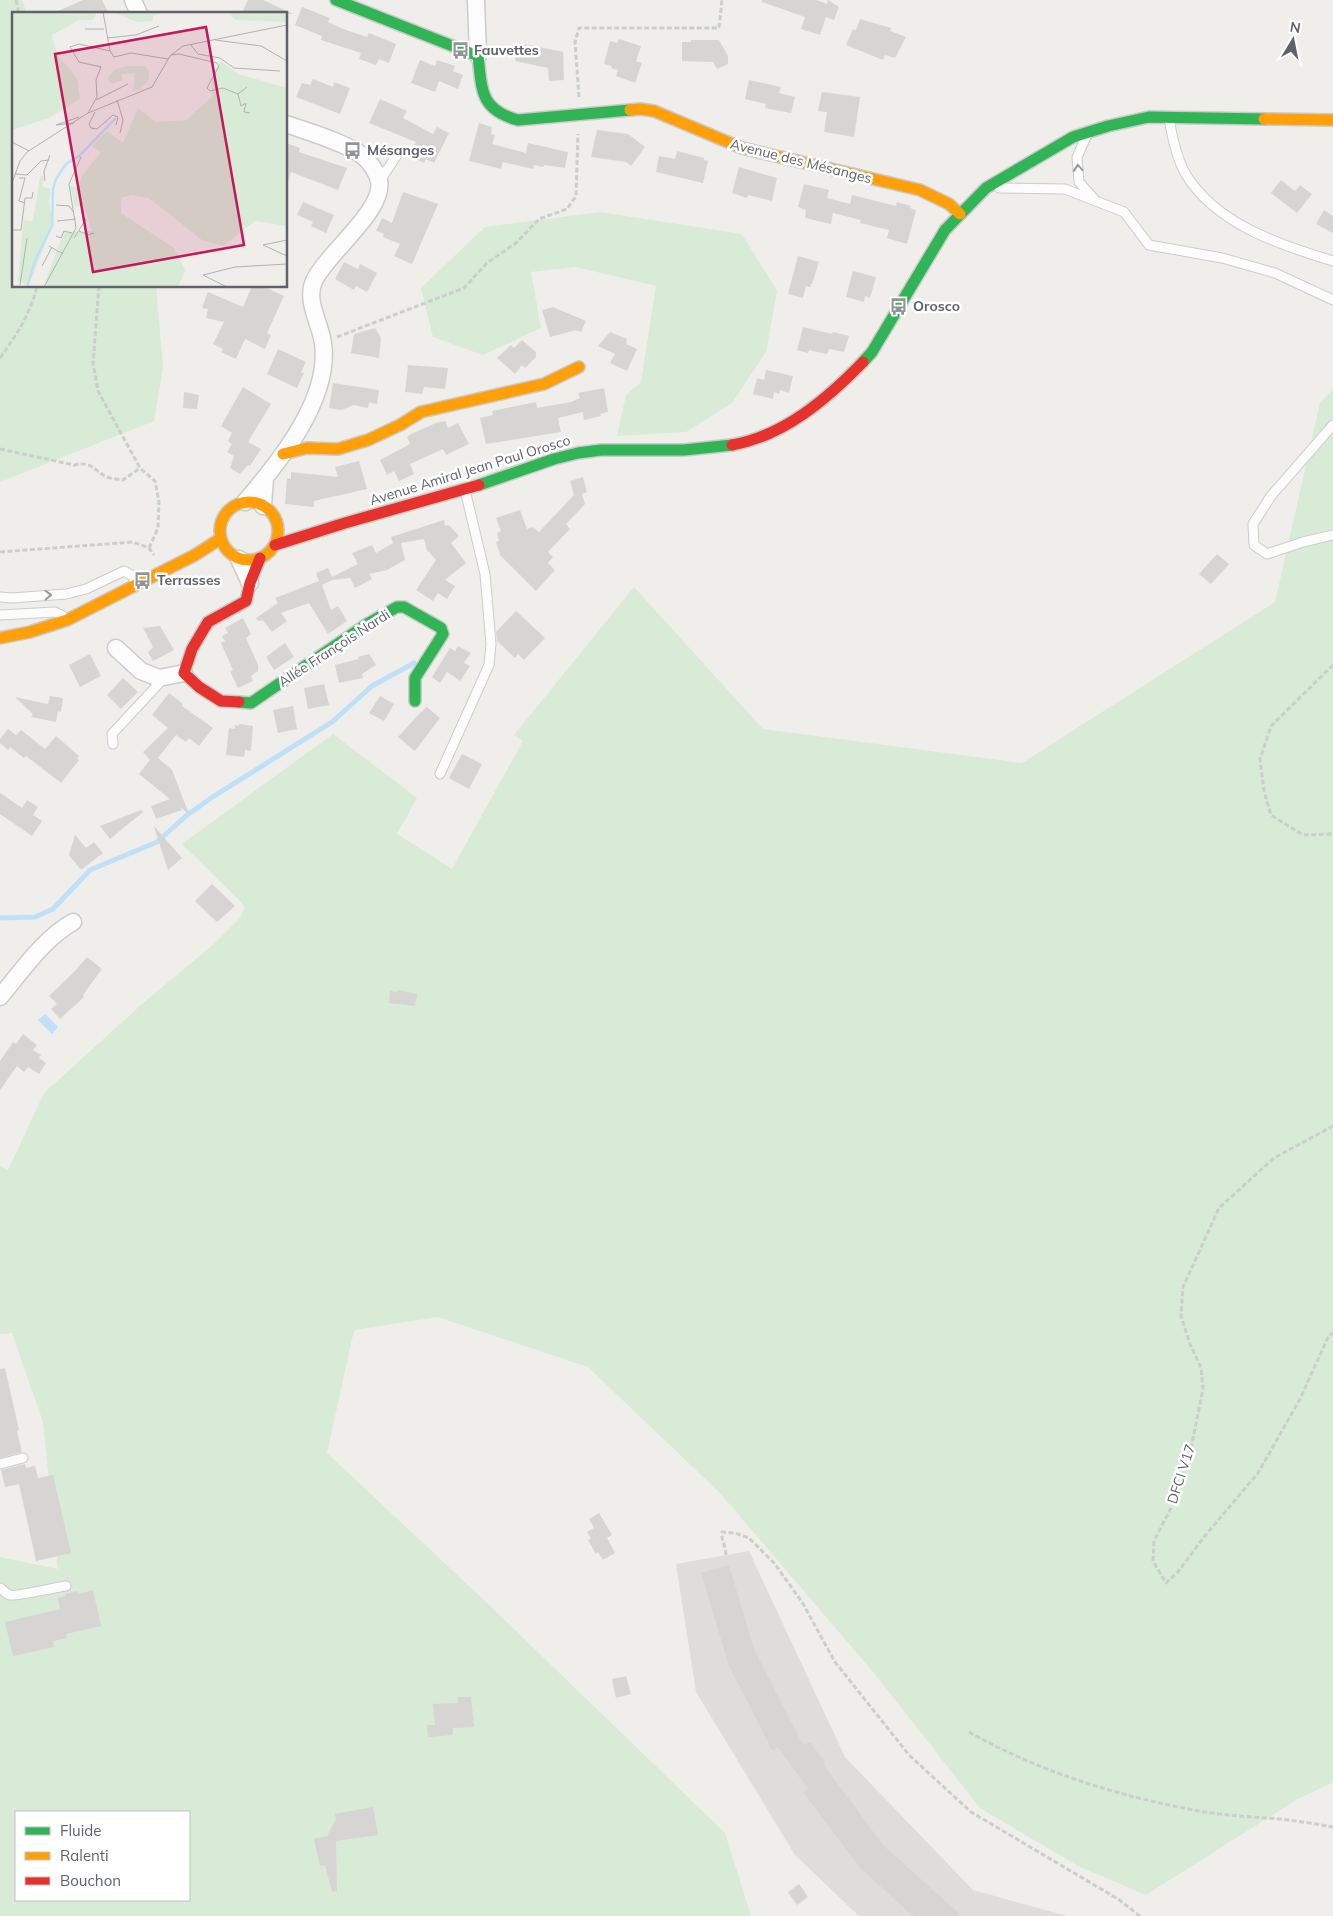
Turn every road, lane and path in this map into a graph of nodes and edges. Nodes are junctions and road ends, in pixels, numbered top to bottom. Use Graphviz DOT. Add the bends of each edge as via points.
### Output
graph roads {
  1 [pos="133,0"];
  2 [pos="336,0"];
  3 [pos="476,0"];
  4 [pos="722,0"];
  5 [pos="138,12"];
  6 [pos="478,56"];
  7 [pos="579,115"];
  8 [pos="1169,118"];
  9 [pos="1333,120"];
  10 [pos="288,125"];
  11 [pos="1088,132"];
  12 [pos="399,152"];
  13 [pos="379,182"];
  14 [pos="986,188"];
  15 [pos="1096,201"];
  16 [pos="960,214"];
  17 [pos="1333,262"];
  18 [pos="37,288"];
  19 [pos="99,288"];
  20 [pos="1333,300"];
  21 [pos="323,343"];
  22 [pos="0,358"];
  23 [pos="579,368"];
  24 [pos="1333,425"];
  25 [pos="0,449"];
  26 [pos="283,454"];
  27 [pos="140,468"];
  28 [pos="265,478"];
  29 [pos="465,490"];
  30 [pos="246,502"];
  31 [pos="264,506"];
  32 [pos="276,521"];
  33 [pos="322,528"];
  34 [pos="1333,535"];
  35 [pos="220,539"];
  36 [pos="274,545"];
  37 [pos="149,548"];
  38 [pos="0,552"];
  39 [pos="195,555"];
  40 [pos="237,558"];
  41 [pos="260,558"];
  42 [pos="166,569"];
  43 [pos="250,583"];
  44 [pos="136,584"];
  45 [pos="0,597"];
  46 [pos="0,615"];
  47 [pos="67,620"];
  48 [pos="0,638"];
  49 [pos="116,648"];
  50 [pos="1333,665"];
  51 [pos="184,673"];
  52 [pos="164,678"];
  53 [pos="415,701"];
  54 [pos="113,744"];
  55 [pos="440,774"];
  56 [pos="1333,834"];
  57 [pos="73,922"];
  58 [pos="0,997"];
  59 [pos="1333,1126"];
  60 [pos="1333,1333"];
  61 [pos="23,1458"];
  62 [pos="0,1464"];
  63 [pos="726,1555"];
  64 [pos="66,1586"];
  65 [pos="0,1588"];
  66 [pos="969,1732"];
  67 [pos="1333,1827"];
  68 [pos="1140,1916"];
  1 -- 5 [label="street"];
  2 -- 6 [label="street"];
  3 -- 6 [label="street"];
  4 -- 7 [label="path" via="719,28 578,28 575,42"];
  6 -- 7 [label="street, Avenue des Mésanges" via="484,95 492,110 503,117 518,120"];
  7 -- 16 [label="street, Avenue des Mésanges" via="640,109 654,111 742,148 920,190 949,204"];
  7 -- 21 [label="path" via="576,196 567,209 539,219 516,243 487,263 464,288"];
  8 -- 9 [label="street, Avenue Amiral Jean Paul Orosco"];
  8 -- 11 [label="street, Avenue Amiral Jean Paul Orosco" via="1148,118"];
  8 -- 17 [label="lane" via="1175,149 1200,194 1226,216 1251,230 1288,248"];
  10 -- 13 [label="street" via="364,156"];
  11 -- 14 [label="street, Avenue Amiral Jean Paul Orosco"];
  15 -- 11 [label="lane, one-way" via="1079,182 1077,157"];
  12 -- 13 [label="lane"];
  13 -- 21 [label="street" via="369,213 321,268 313,282 311,299"];
  14 -- 15 [label="lane" via="1065,189"];
  14 -- 16 [label="street, Avenue Amiral Jean Paul Orosco"];
  15 -- 20 [label="lane" via="1124,212 1149,245 1222,258 1266,271"];
  16 -- 29 [label="street, Avenue Amiral Jean Paul Orosco" via="945,230 872,352 856,370 785,427 761,438 726,446 568,454"];
  18 -- 22 [label="path" via="34,302 16,337"];
  19 -- 27 [label="path" via="93,363 98,391"];
  21 -- 26 [label="street" via="320,381 296,434"];
  23 -- 26 [label="street" via="544,384 421,412 368,440 338,448 307,448"];
  24 -- 34 [label="lane" via="1271,496 1253,524 1254,545 1267,554"];
  25 -- 27 [label="path" via="74,465 84,463 106,476 123,480"];
  26 -- 28 [label="street"];
  27 -- 37 [label="path" via="156,481 159,502 158,528"];
  28 -- 30 [label="street"];
  28 -- 31 [label="street"];
  29 -- 33 [label="street, Avenue Amiral Jean Paul Orosco"];
  29 -- 55 [label="lane" via="485,574 490,665"];
  30 -- 31 [label="street"];
  30 -- 35 [label="street" via="230,508 224,515"];
  31 -- 32 [label="street"];
  32 -- 33 [label="street"];
  32 -- 36 [label="street"];
  33 -- 36 [label="street"];
  35 -- 39 [label="street"];
  35 -- 40 [label="street" via="228,552"];
  36 -- 41 [label="street"];
  37 -- 38 [label="path" via="133,542"];
  37 -- 42 [label="path"];
  39 -- 40 [label="street"];
  39 -- 42 [label="street"];
  40 -- 41 [label="street"];
  40 -- 43 [label="street"];
  41 -- 43 [label="street"];
  42 -- 44 [label="street"];
  43 -- 51 [label="street" via="246,601 208,622 192,648"];
  45 -- 44 [label="lane, one-way" via="66,594 86,589 124,571 133,576"];
  44 -- 47 [label="street"];
  46 -- 47 [label="lane" via="55,612"];
  47 -- 48 [label="street"];
  49 -- 52 [label="street" via="141,671"];
  50 -- 56 [label="path" via="1271,726 1260,758 1271,815 1303,836"];
  51 -- 52 [label="street"];
  51 -- 53 [label="street, Allée François Nardi" via="221,701 251,703 367,624 397,607 404,607 441,628 443,634 415,678"];
  52 -- 54 [label="lane" via="112,734"];
  57 -- 58 [label="street" via="64,926 33,956"];
  59 -- 60 [label="path, DFCI V17" via="1274,1158 1220,1208 1183,1287 1181,1316 1200,1368 1203,1389 1188,1463 1154,1541 1153,1561 1166,1584 1258,1473 1300,1399 1329,1335"];
  61 -- 62 [label="lane"];
  63 -- 68 [label="path" via="722,1532 749,1538 774,1563 802,1602 835,1662 909,1755 971,1812 1118,1899"];
  64 -- 65 [label="lane" via="28,1592 22,1596 11,1595"];
  66 -- 67 [label="path" via="1040,1767 1144,1800 1207,1812"];
}
